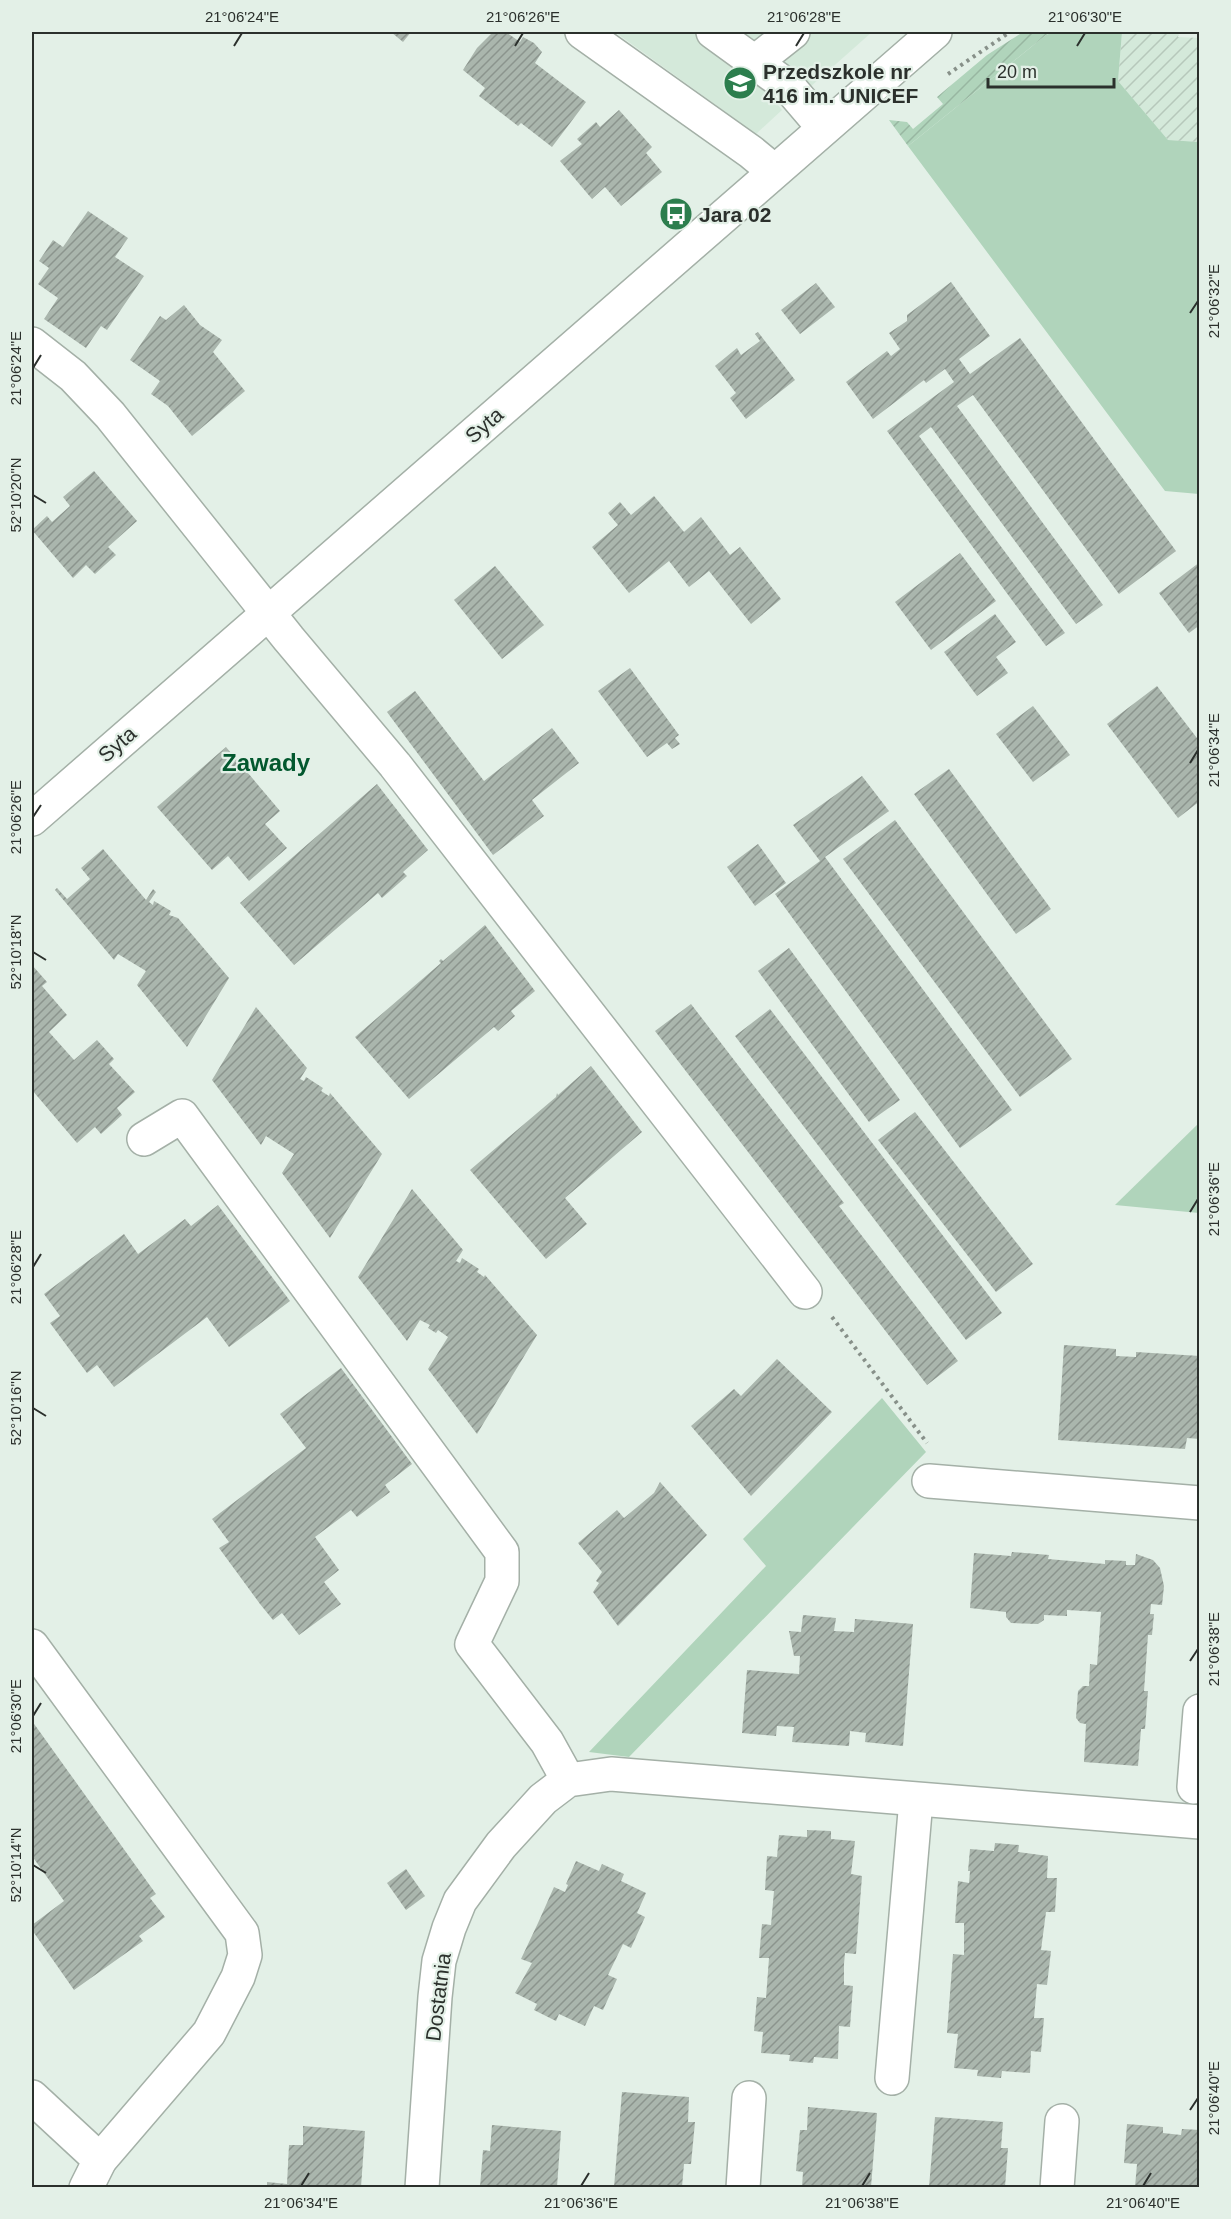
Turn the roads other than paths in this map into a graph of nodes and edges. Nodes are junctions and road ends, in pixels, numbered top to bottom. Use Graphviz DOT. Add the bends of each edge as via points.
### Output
graph roads {
  1 [pos="582,32"];
  2 [pos="713,32"];
  3 [pos="793,32"];
  4 [pos="935,32"];
  5 [pos="755,62"];
  6 [pos="824,129"];
  7 [pos="774,171"];
  8 [pos="32,344"];
  9 [pos="268,613"];
  10 [pos="32,819"];
  11 [pos="144,1139"];
  12 [pos="806,1292"];
  13 [pos="939,1482"];
  14 [pos="1200,1503"];
  15 [pos="32,1646"];
  16 [pos="1200,1711"];
  17 [pos="568,1780"];
  18 [pos="1194,1787"];
  19 [pos="916,1800"];
  20 [pos="1200,1822"];
  21 [pos="892,2078"];
  22 [pos="32,2097"];
  23 [pos="749,2098"];
  24 [pos="1062,2121"];
  25 [pos="93,2174"];
  26 [pos="422,2187"];
  27 [pos="743,2187"];
  28 [pos="1057,2187"];
  1 -- 7 [label="street"];
  2 -- 5 [label="street"];
  3 -- 5 [label="street"];
  4 -- 6 [label="street, Syta"];
  5 -- 6 [label="street" via="789,87"];
  6 -- 7 [label="street, Syta"];
  7 -- 9 [label="street, Syta"];
  8 -- 9 [label="street" via="73,376 111,415"];
  9 -- 10 [label="street, Syta"];
  9 -- 12 [label="street" via="395,765"];
  11 -- 17 [label="street" via="182,1116 502,1552 502,1581 472,1644 547,1742"];
  13 -- 14 [label="street"];
  15 -- 25 [label="street" via="242,1933 245,1955 209,2033"];
  16 -- 18 [label="street"];
  17 -- 19 [label="street" via="611,1774"];
  17 -- 26 [label="street, Dostatnia" via="543,1799 501,1845 460,1901 448,1928 435,1997"];
  19 -- 20 [label="street"];
  19 -- 21 [label="street"];
  22 -- 25 [label="street"];
  23 -- 27 [label="street"];
  24 -- 28 [label="street"];
}
